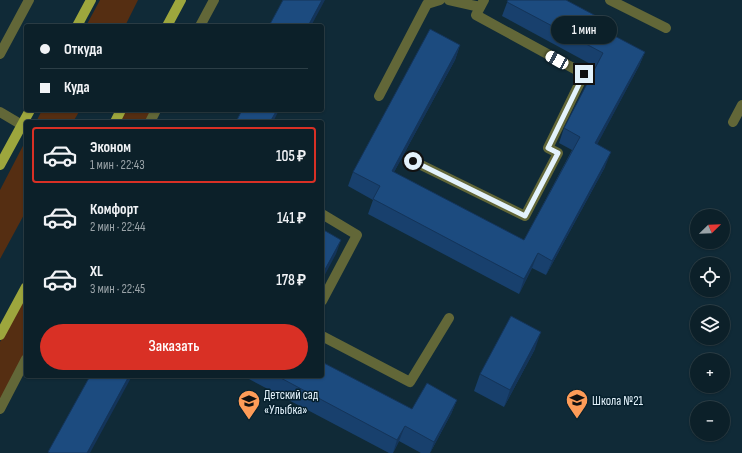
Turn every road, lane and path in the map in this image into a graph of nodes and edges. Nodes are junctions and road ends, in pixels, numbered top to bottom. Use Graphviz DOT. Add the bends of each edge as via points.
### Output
graph roads {
  1 [pos="29,0"];
  2 [pos="91,0"];
  3 [pos="181,0"];
  4 [pos="214,0"];
  5 [pos="440,0"];
  6 [pos="449,0"];
  7 [pos="610,0"];
  8 [pos="482,3"];
  9 [pos="78,24"];
  10 [pos="168,24"];
  11 [pos="201,24"];
  12 [pos="666,28"];
  13 [pos="0,54"];
  14 [pos="379,96"];
  15 [pos="742,105"];
  16 [pos="0,112"];
  17 [pos="24,121"];
  18 [pos="733,122"];
  19 [pos="22,125"];
  20 [pos="413,161"];
  21 [pos="0,165"];
  22 [pos="324,215"];
  23 [pos="24,291"];
  24 [pos="324,297"];
  25 [pos="449,318"];
  26 [pos="0,335"];
  27 [pos="324,337"];
  28 [pos="24,363"];
  29 [pos="0,409"];
  1 -- 13 [label="lane"];
  2 -- 9 [label="main road"];
  3 -- 10 [label="main road"];
  4 -- 11 [label="lane"];
  5 -- 14 [label="lane" via="427,4"];
  6 -- 8 [label="lane"];
  7 -- 12 [label="lane"];
  8 -- 20 [label="lane" via="476,15 584,74 548,148 558,153 525,216"];
  15 -- 18 [label="lane"];
  16 -- 19 [label="lane"];
  17 -- 19 [label="main road"];
  19 -- 21 [label="main road"];
  22 -- 24 [label="lane" via="357,235"];
  23 -- 26 [label="main road"];
  25 -- 27 [label="lane" via="410,382"];
  28 -- 29 [label="lane"];
}
